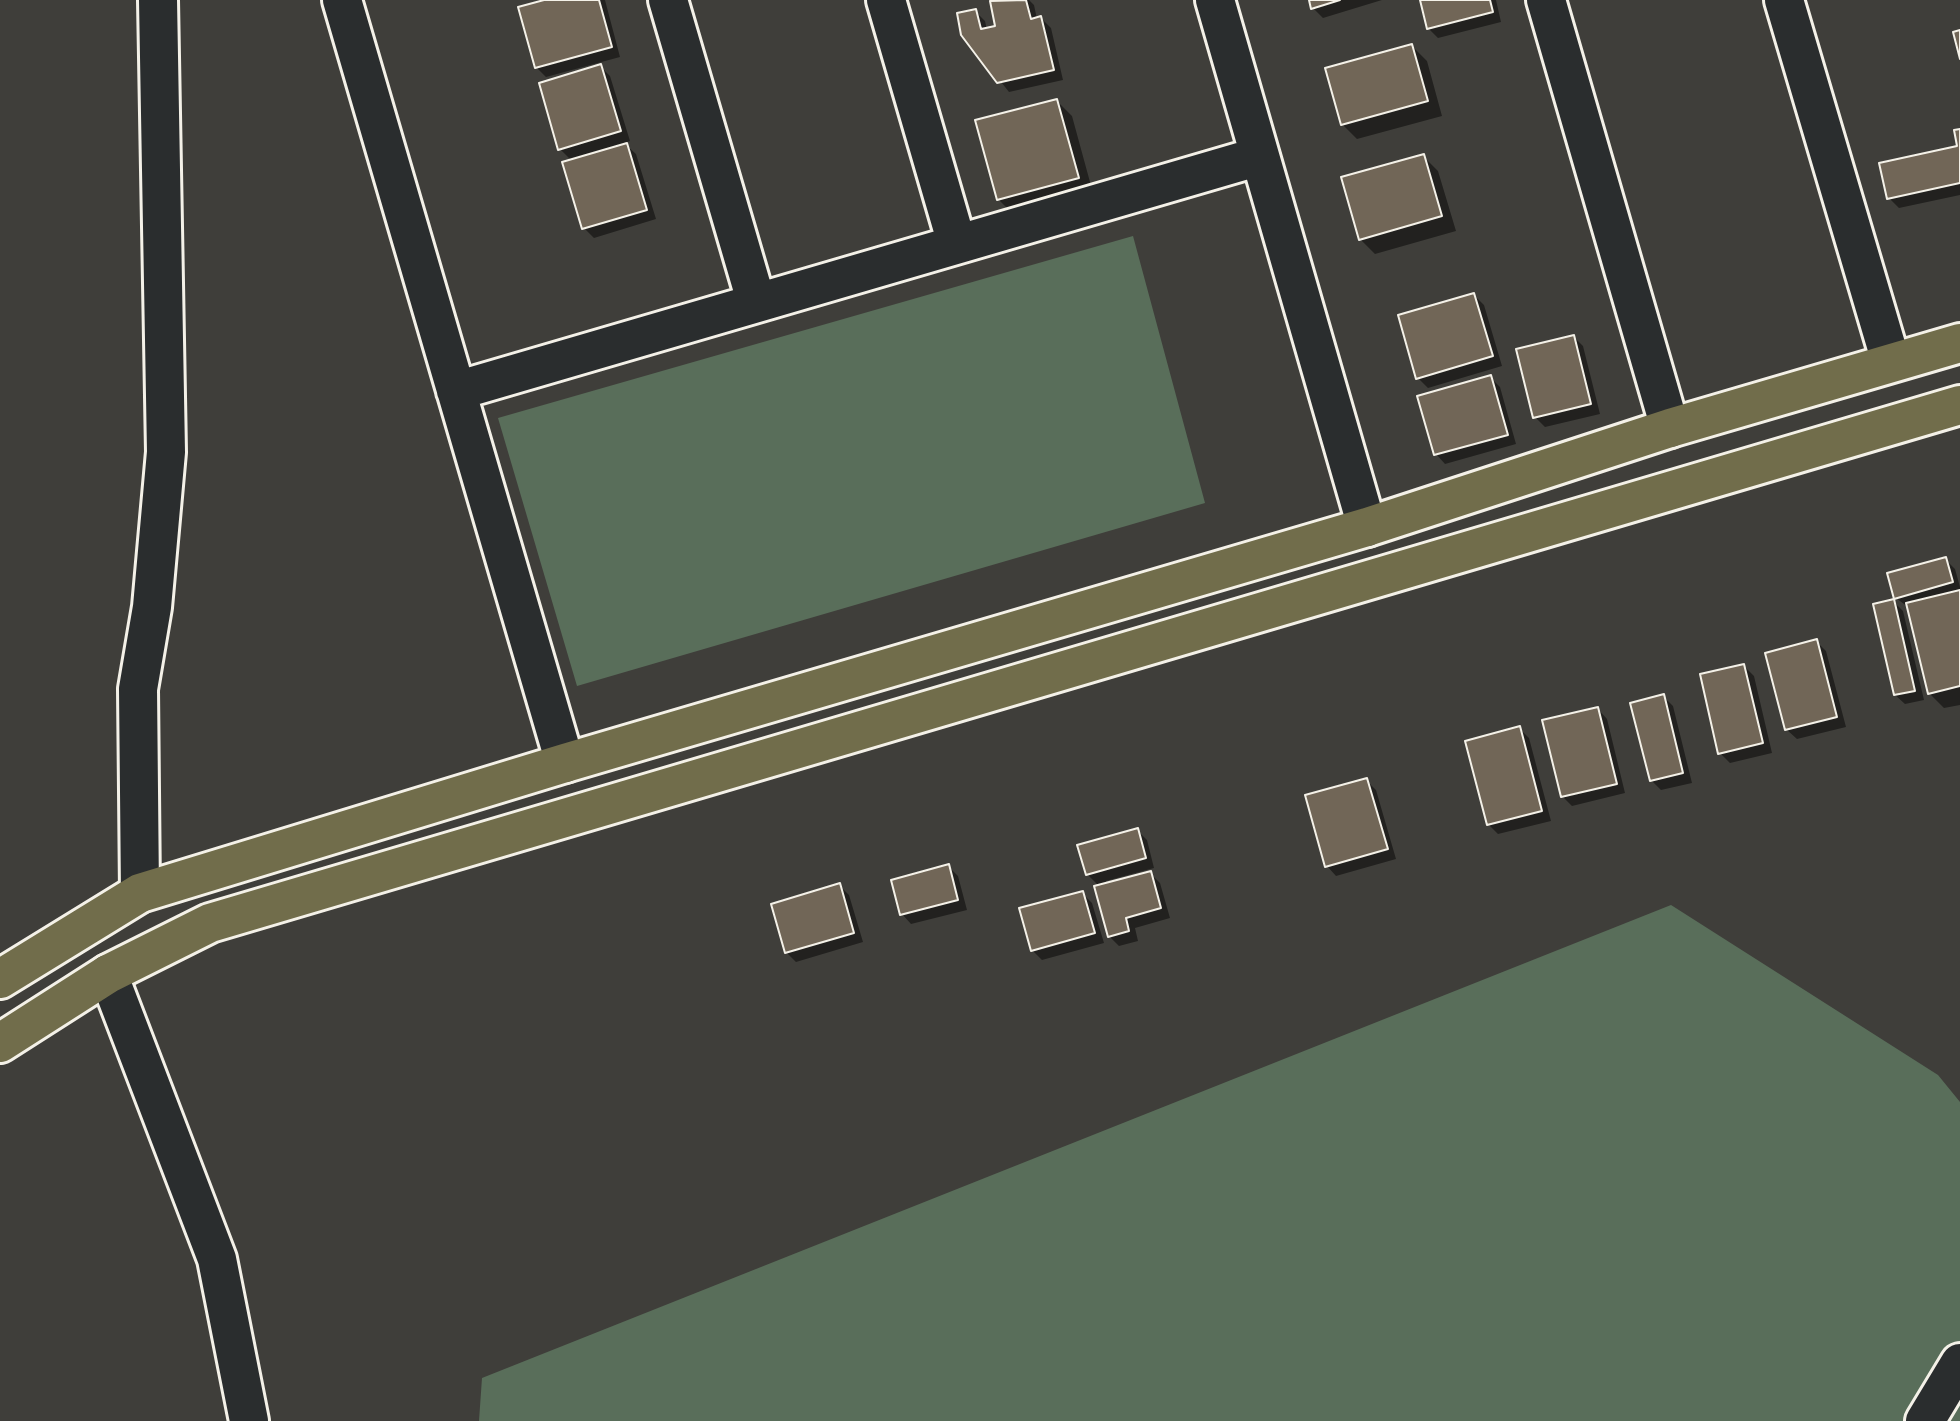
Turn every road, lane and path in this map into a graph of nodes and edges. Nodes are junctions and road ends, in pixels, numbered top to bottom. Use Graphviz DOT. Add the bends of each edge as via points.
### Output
graph roads {
  1 [pos="158,0"];
  2 [pos="342,0"];
  3 [pos="668,0"];
  4 [pos="886,0"];
  5 [pos="1214,0"];
  6 [pos="1546,0"];
  7 [pos="1784,0"];
  8 [pos="1260,156"];
  9 [pos="957,244"];
  10 [pos="756,301"];
  11 [pos="1960,343"];
  12 [pos="1891,362"];
  13 [pos="456,391"];
  14 [pos="1960,405"];
  15 [pos="1671,428"];
  16 [pos="1367,527"];
  17 [pos="565,764"];
  18 [pos="140,893"];
  19 [pos="108,974"];
  20 [pos="0,979"];
  21 [pos="0,1043"];
  22 [pos="1960,1363"];
  23 [pos="249,1421"];
  24 [pos="1926,1421"];
  1 -- 18 [label="street" via="166,452 152,607 138,689"];
  2 -- 13 [label="street"];
  3 -- 10 [label="street"];
  4 -- 9 [label="street"];
  5 -- 8 [label="street"];
  6 -- 15 [label="street"];
  7 -- 12 [label="street"];
  8 -- 9 [label="street"];
  8 -- 16 [label="street"];
  9 -- 10 [label="street"];
  10 -- 13 [label="street"];
  11 -- 12 [label="main road"];
  12 -- 15 [label="main road"];
  13 -- 17 [label="street"];
  14 -- 19 [label="main road" via="210,923"];
  15 -- 16 [label="main road"];
  16 -- 17 [label="main road"];
  17 -- 18 [label="main road"];
  18 -- 20 [label="main road"];
  19 -- 21 [label="main road"];
  19 -- 23 [label="street" via="217,1259"];
  22 -- 24 [label="street"];
}
